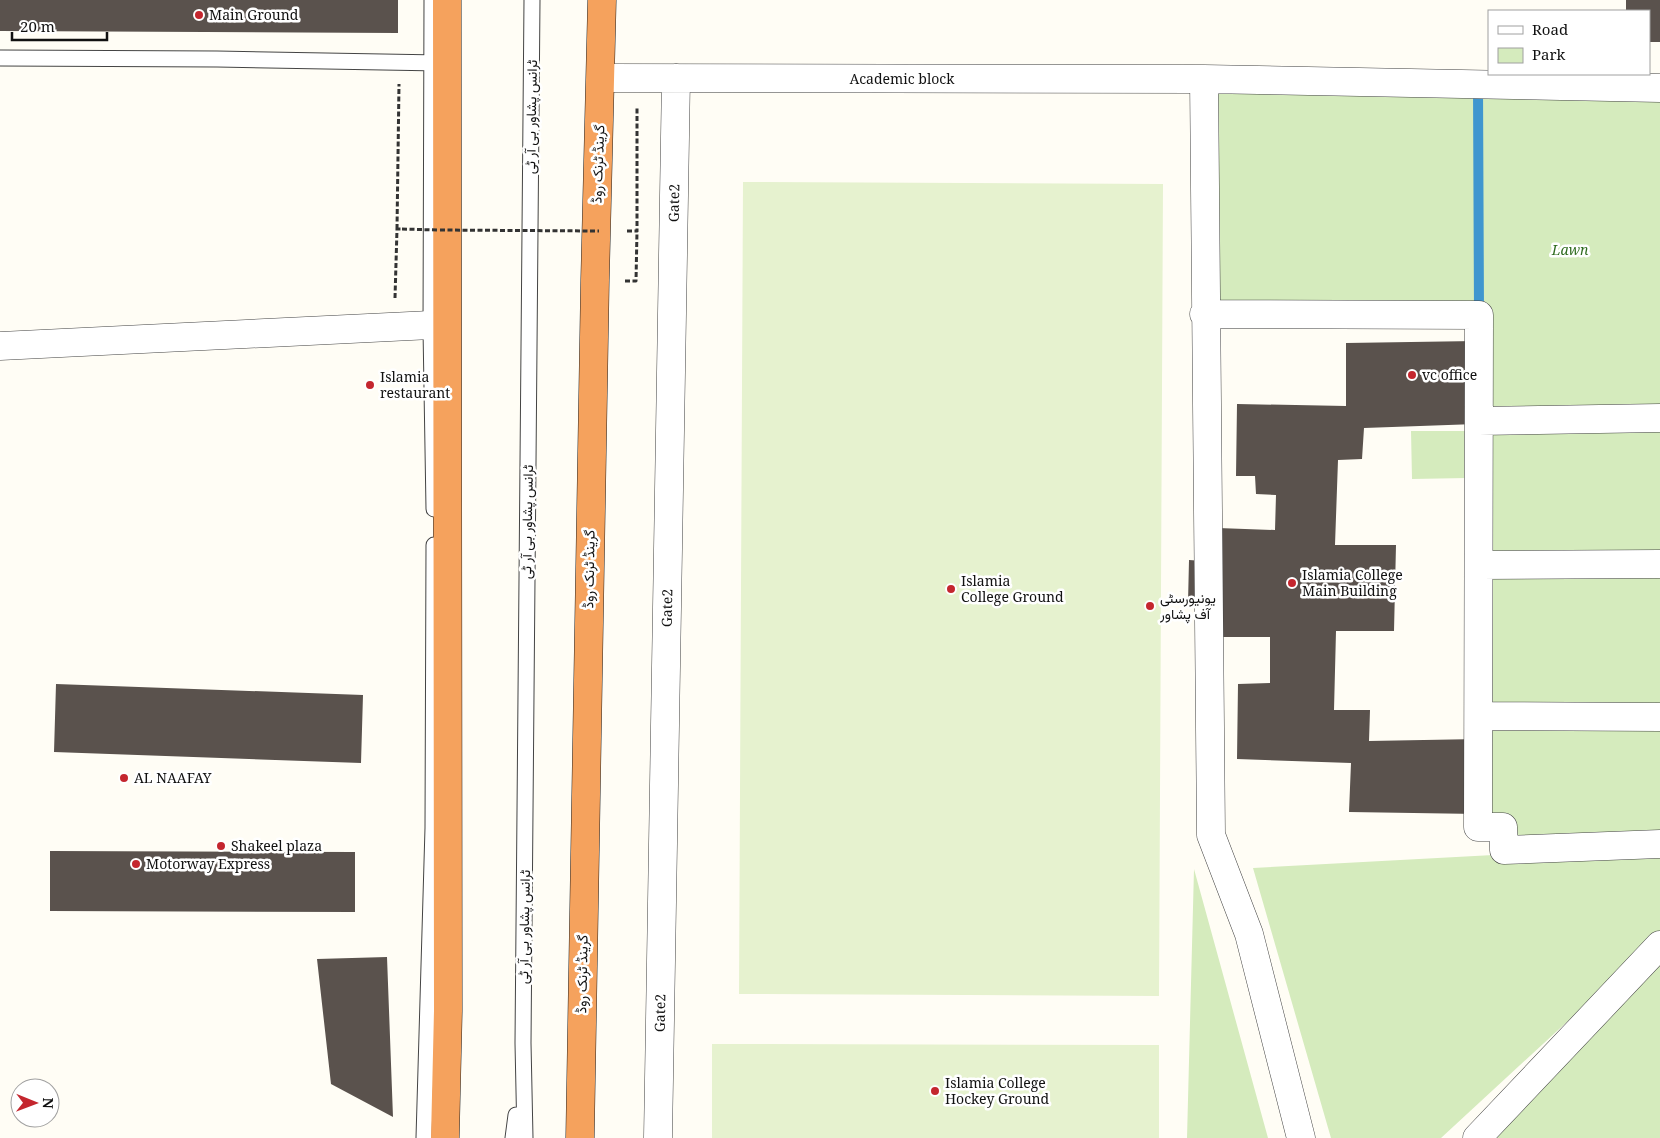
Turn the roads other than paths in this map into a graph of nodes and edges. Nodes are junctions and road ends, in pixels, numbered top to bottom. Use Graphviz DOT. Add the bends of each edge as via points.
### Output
graph roads {
  1 [pos="432,0"];
  2 [pos="447,0"];
  3 [pos="532,0"];
  4 [pos="602,0"];
  5 [pos="0,58"];
  6 [pos="439,63"];
  7 [pos="601,78"];
  8 [pos="676,78"];
  9 [pos="1204,79"];
  10 [pos="1660,88"];
  11 [pos="1204,314"];
  12 [pos="431,324"];
  13 [pos="0,346"];
  14 [pos="1660,418"];
  15 [pos="1479,421"];
  16 [pos="1660,564"];
  17 [pos="1480,565"];
  18 [pos="1479,716"];
  19 [pos="1660,716"];
  20 [pos="1660,844"];
  21 [pos="1660,945"];
  22 [pos="522,1043"];
  23 [pos="424,1138"];
  24 [pos="445,1138"];
  25 [pos="514,1138"];
  26 [pos="524,1138"];
  27 [pos="580,1138"];
  28 [pos="658,1138"];
  29 [pos="1301,1138"];
  30 [pos="1477,1138"];
  1 -- 6 [label="lane"];
  2 -- 6 [label="highway"];
  3 -- 22 [label="lane, ٹرانس پشاور بی آر ٹی"];
  4 -- 7 [label="highway, گرینڈ ٹرنک روڈ"];
  5 -- 6 [label="lane"];
  6 -- 12 [label="lane"];
  6 -- 24 [label="highway" via="448,1011"];
  7 -- 8 [label="street, Academic block"];
  7 -- 27 [label="highway, گرینڈ ٹرنک روڈ" via="594,280"];
  8 -- 9 [label="street, Academic block"];
  8 -- 28 [label="street, Gate2"];
  9 -- 10 [label="street, Academic block"];
  9 -- 11 [label="street"];
  11 -- 15 [label="street" via="1479,315"];
  11 -- 29 [label="street" via="1211,836 1249,934"];
  12 -- 13 [label="street"];
  12 -- 23 [label="lane" via="435,497 433,818"];
  14 -- 15 [label="street"];
  15 -- 17 [label="street"];
  16 -- 17 [label="street"];
  17 -- 18 [label="street"];
  18 -- 19 [label="street"];
  18 -- 20 [label="street" via="1478,827 1503,828 1504,850"];
  21 -- 30 [label="street"];
  22 -- 25 [label="lane"];
  22 -- 26 [label="lane"];
}
